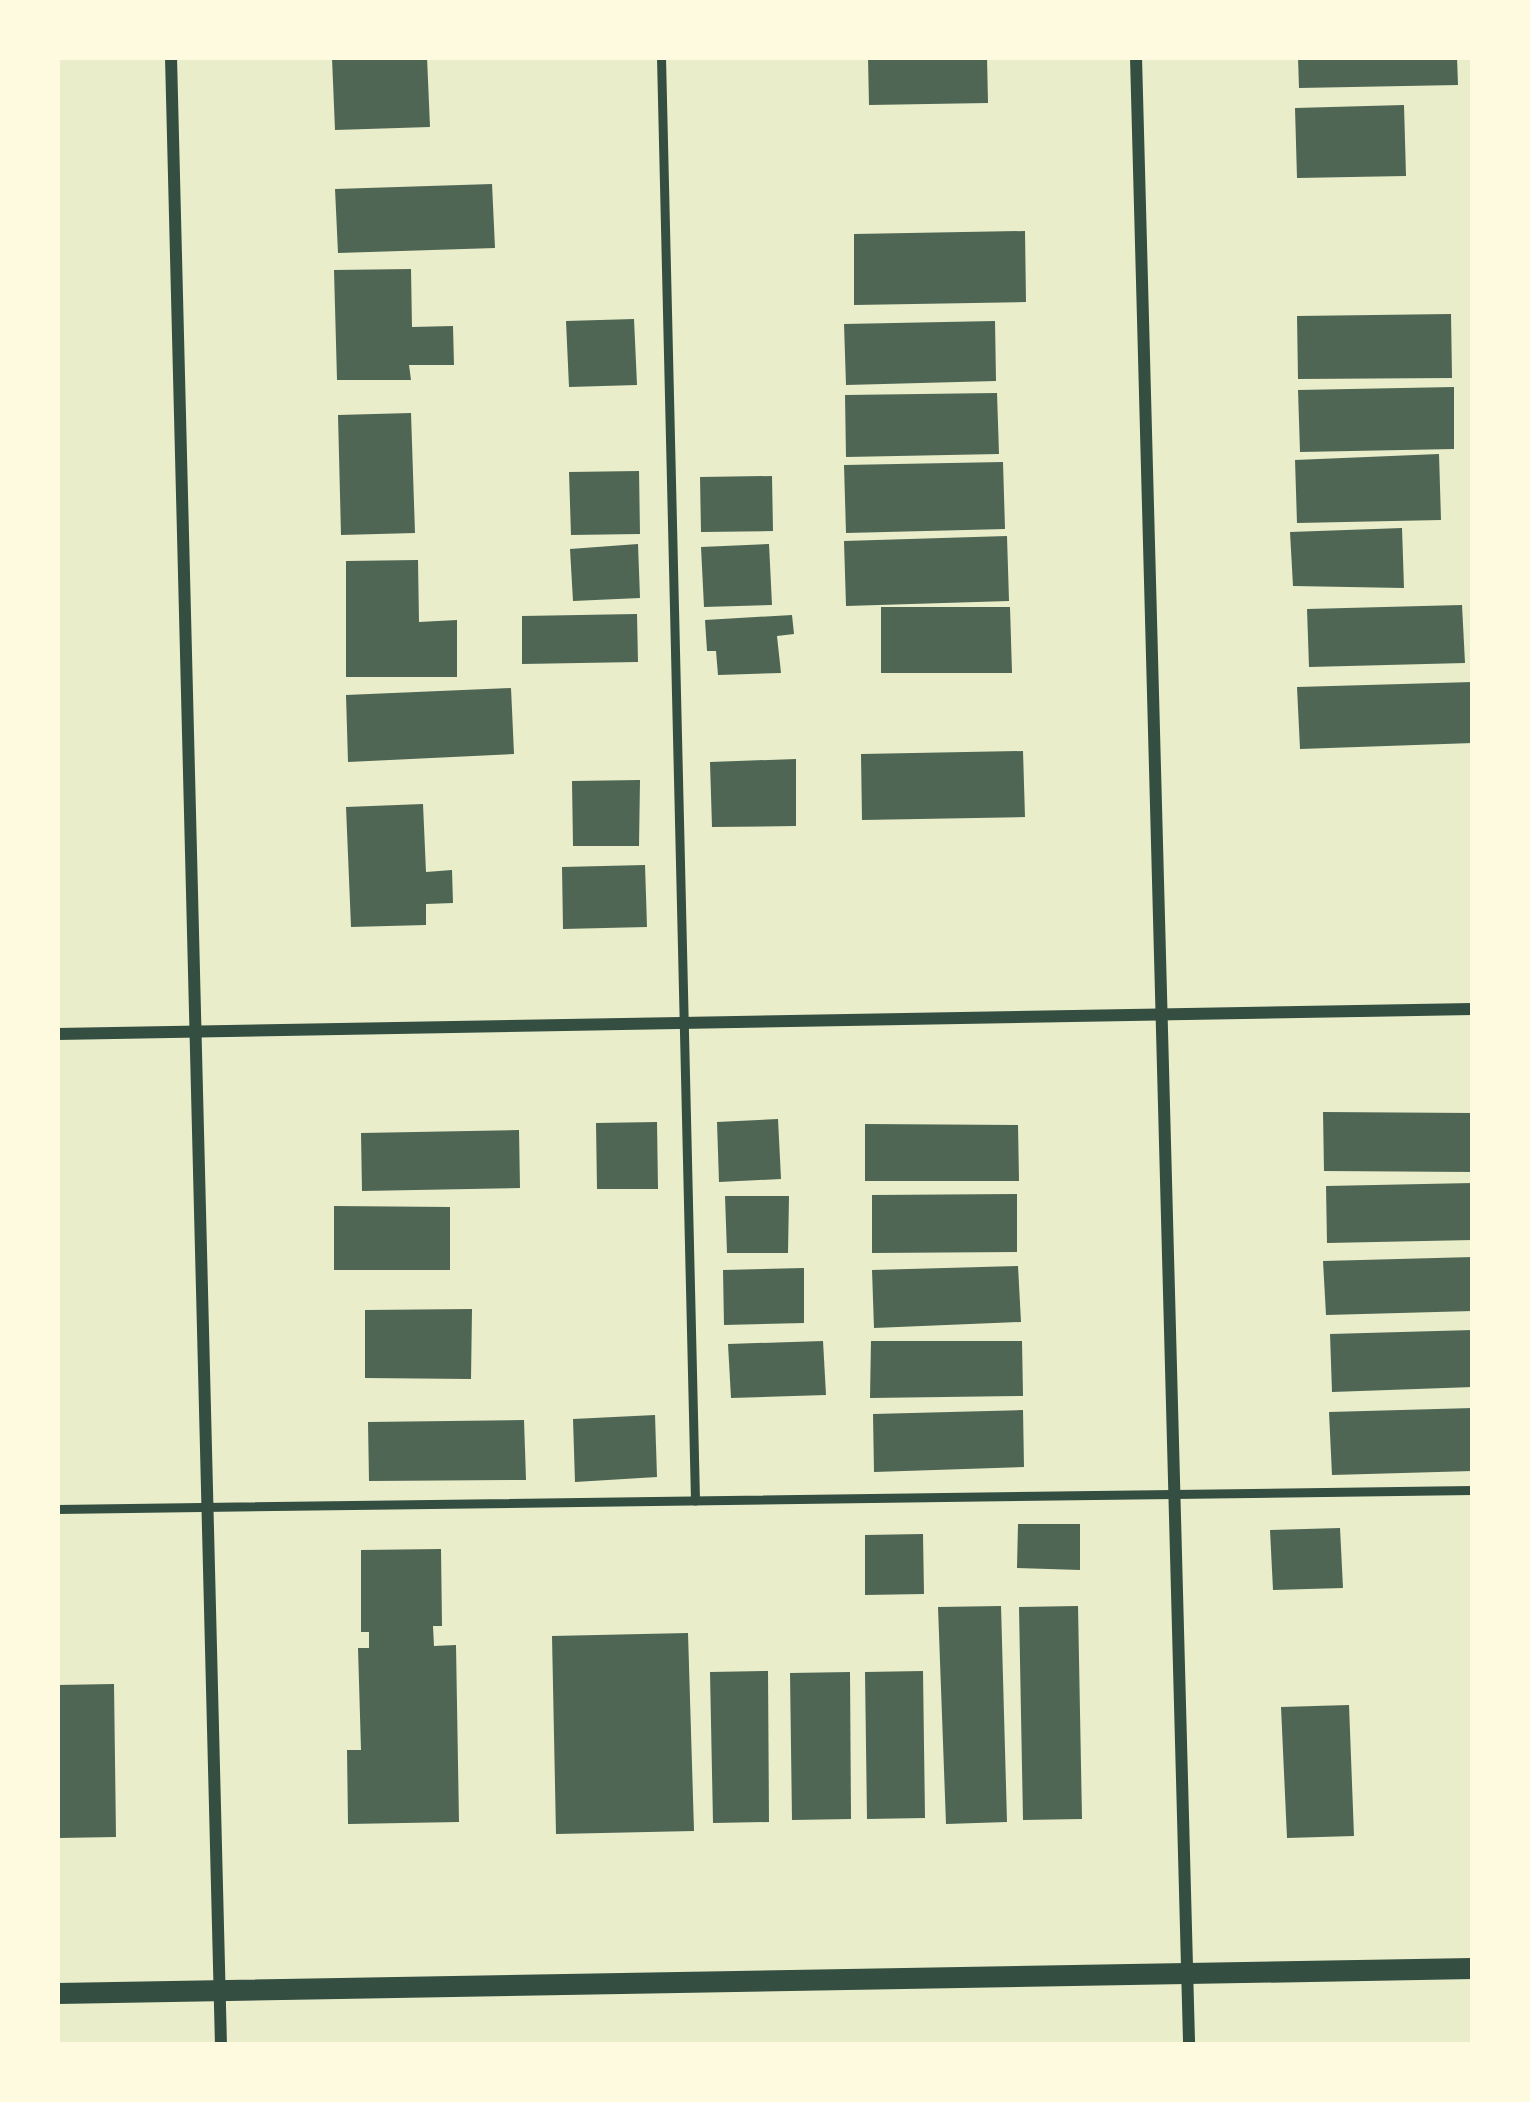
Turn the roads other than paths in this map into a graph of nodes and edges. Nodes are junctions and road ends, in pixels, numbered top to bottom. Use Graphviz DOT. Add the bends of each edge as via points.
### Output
graph roads {
  1 [pos="171,57"];
  2 [pos="661,57"];
  3 [pos="1136,57"];
  4 [pos="1473,1010"];
  5 [pos="1162,1015"];
  6 [pos="683,1023"];
  7 [pos="196,1032"];
  8 [pos="57,1034"];
  9 [pos="1473,1490"];
  10 [pos="1175,1496"];
  11 [pos="695,1501"];
  12 [pos="207,1507"];
  13 [pos="57,1509"];
  14 [pos="1473,1968"];
  15 [pos="1188,1973"];
  16 [pos="219,1990"];
  17 [pos="57,1993"];
  18 [pos="221,2045"];
  19 [pos="1189,2045"];
  1 -- 7 [label="street"];
  2 -- 6 [label="lane"];
  3 -- 5 [label="street"];
  4 -- 5 [label="street"];
  5 -- 6 [label="street"];
  5 -- 10 [label="street"];
  6 -- 7 [label="street"];
  6 -- 11 [label="lane"];
  7 -- 8 [label="street"];
  7 -- 12 [label="street"];
  9 -- 10 [label="lane"];
  10 -- 11 [label="lane"];
  10 -- 15 [label="street"];
  11 -- 12 [label="lane"];
  12 -- 13 [label="lane"];
  12 -- 16 [label="street"];
  14 -- 15 [label="street"];
  15 -- 16 [label="street"];
  15 -- 19 [label="street"];
  16 -- 17 [label="street"];
  16 -- 18 [label="street"];
}
